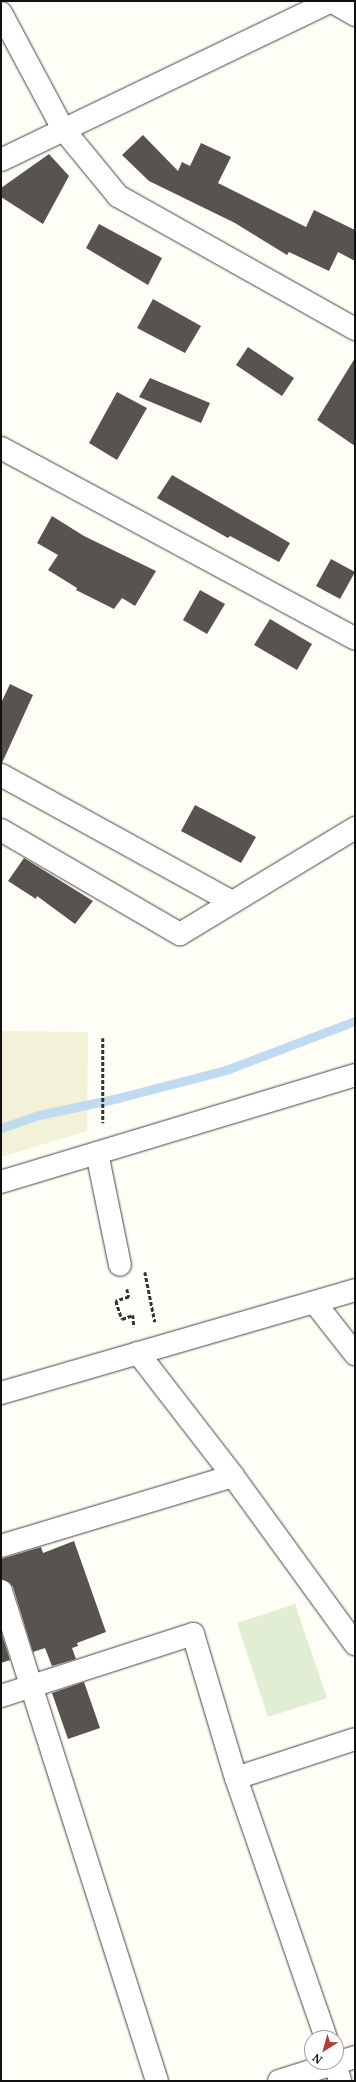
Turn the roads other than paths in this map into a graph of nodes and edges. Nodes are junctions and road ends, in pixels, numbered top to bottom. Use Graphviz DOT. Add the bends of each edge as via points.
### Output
graph roads {
  1 [pos="331,1"];
  2 [pos="1,13"];
  3 [pos="355,15"];
  4 [pos="63,129"];
  5 [pos="1,160"];
  6 [pos="355,329"];
  7 [pos="1,448"];
  8 [pos="355,639"];
  9 [pos="1,775"];
  10 [pos="355,828"];
  11 [pos="1,830"];
  12 [pos="232,902"];
  13 [pos="355,1075"];
  14 [pos="97,1153"];
  15 [pos="1,1182"];
  16 [pos="123,1276"];
  17 [pos="355,1290"];
  18 [pos="315,1303"];
  19 [pos="136,1343"];
  20 [pos="355,1354"];
  21 [pos="1,1393"];
  22 [pos="233,1476"];
  23 [pos="1,1546"];
  24 [pos="1,1591"];
  25 [pos="355,1644"];
  26 [pos="31,1687"];
  27 [pos="1,1696"];
  28 [pos="355,1739"];
  29 [pos="236,1778"];
  30 [pos="323,2030"];
  31 [pos="355,2057"];
  32 [pos="344,2064"];
  33 [pos="331,2070"];
  34 [pos="157,2081"];
  35 [pos="279,2081"];
  1 -- 3 [label="street"];
  1 -- 4 [label="street"];
  2 -- 4 [label="street"];
  4 -- 5 [label="street"];
  4 -- 6 [label="street" via="118,196"];
  7 -- 8 [label="street"];
  9 -- 12 [label="street"];
  10 -- 12 [label="street"];
  11 -- 12 [label="street" via="180,934"];
  13 -- 14 [label="street"];
  14 -- 15 [label="street"];
  14 -- 16 [label="street"];
  17 -- 18 [label="street"];
  18 -- 19 [label="street"];
  18 -- 20 [label="street"];
  19 -- 21 [label="street"];
  19 -- 22 [label="street"];
  22 -- 23 [label="street"];
  22 -- 25 [label="street"];
  24 -- 26 [label="street"];
  26 -- 27 [label="street"];
  26 -- 29 [label="street" via="193,1634"];
  26 -- 34 [label="street"];
  28 -- 29 [label="street"];
  29 -- 30 [label="street"];
  31 -- 32 [label="street"];
  33 -- 35 [label="street"];
}
